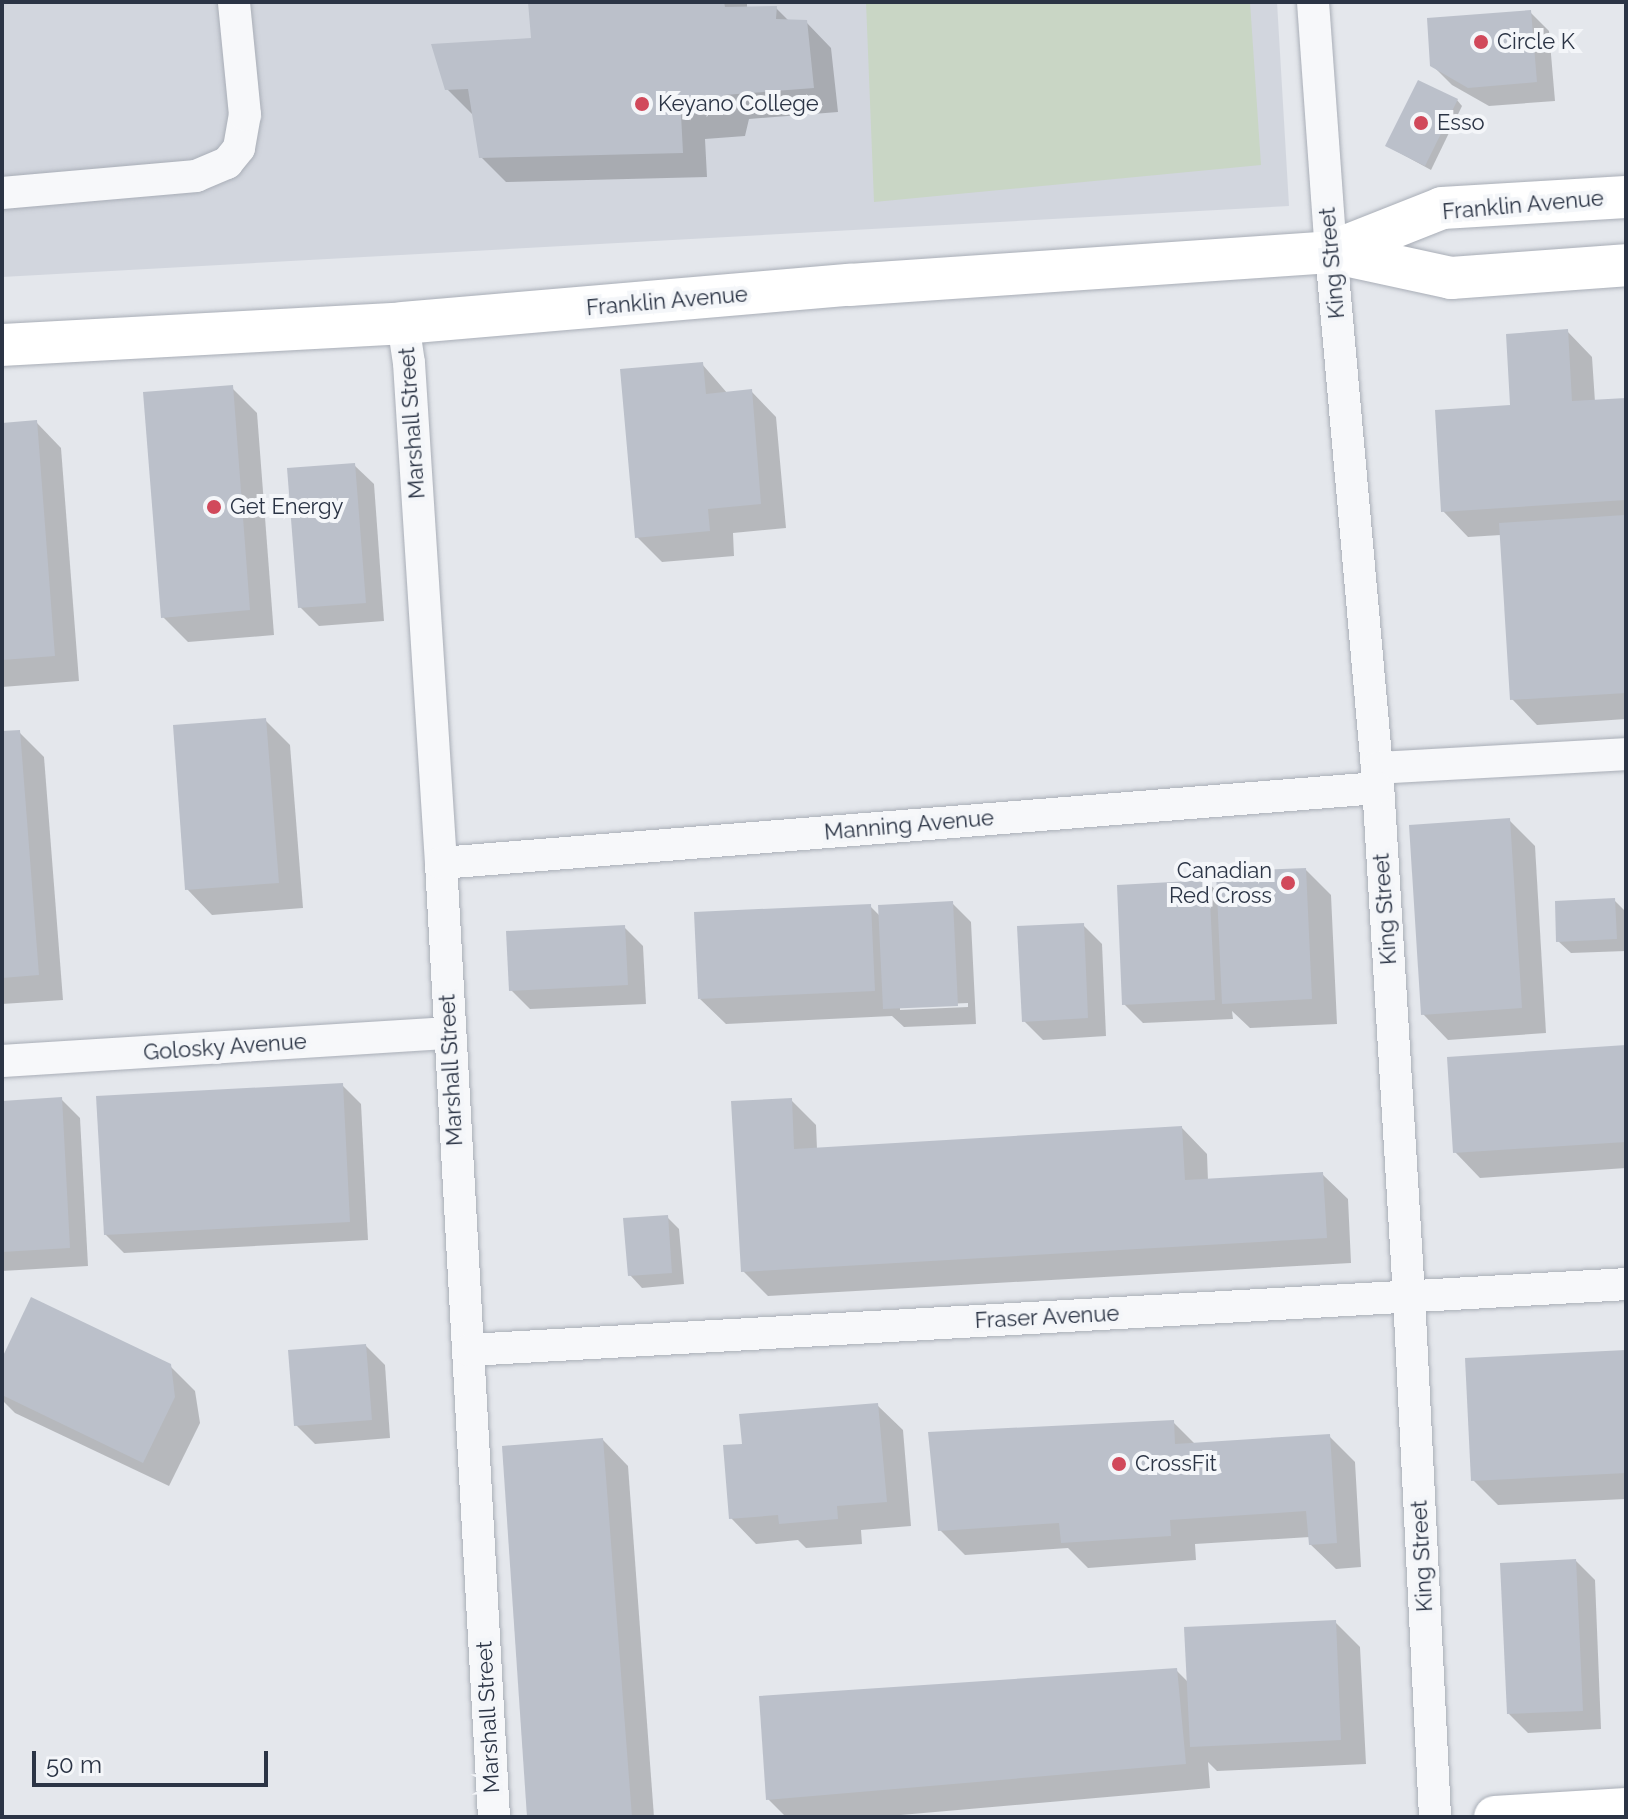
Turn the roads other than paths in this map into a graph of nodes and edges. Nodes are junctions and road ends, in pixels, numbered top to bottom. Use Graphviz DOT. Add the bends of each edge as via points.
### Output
graph roads {
  1 [pos="234,2"];
  2 [pos="1313,2"];
  3 [pos="2,193"];
  4 [pos="1626,197"];
  5 [pos="1331,252"];
  6 [pos="1626,265"];
  7 [pos="403,323"];
  8 [pos="2,345"];
  9 [pos="1626,754"];
  10 [pos="1377,778"];
  11 [pos="441,863"];
  12 [pos="449,1033"];
  13 [pos="2,1061"];
  14 [pos="1626,1284"];
  15 [pos="1409,1296"];
  16 [pos="469,1350"];
  17 [pos="1626,1809"];
  18 [pos="494,1817"];
  19 [pos="1435,1817"];
  20 [pos="1495,1817"];
  1 -- 3 [label="street" via="245,115 239,148 227,163 196,176"];
  2 -- 5 [label="street, King Street"];
  4 -- 5 [label="main road, Franklin Avenue" via="1442,208"];
  5 -- 6 [label="main road, Franklin Avenue" via="1451,278"];
  5 -- 7 [label="main road, Franklin Avenue"];
  5 -- 10 [label="street, King Street"];
  7 -- 8 [label="main road, Franklin Avenue"];
  7 -- 11 [label="street, Marshall Street"];
  9 -- 10 [label="street, Manning Avenue"];
  10 -- 11 [label="street, Manning Avenue"];
  10 -- 15 [label="street, King Street"];
  11 -- 12 [label="street, Marshall Street"];
  12 -- 13 [label="street, Golosky Avenue"];
  12 -- 16 [label="street, Marshall Street"];
  14 -- 15 [label="street, Fraser Avenue"];
  15 -- 16 [label="street, Fraser Avenue"];
  15 -- 19 [label="street, King Street"];
  16 -- 18 [label="street, Marshall Street"];
  17 -- 20 [label="main road"];
}
